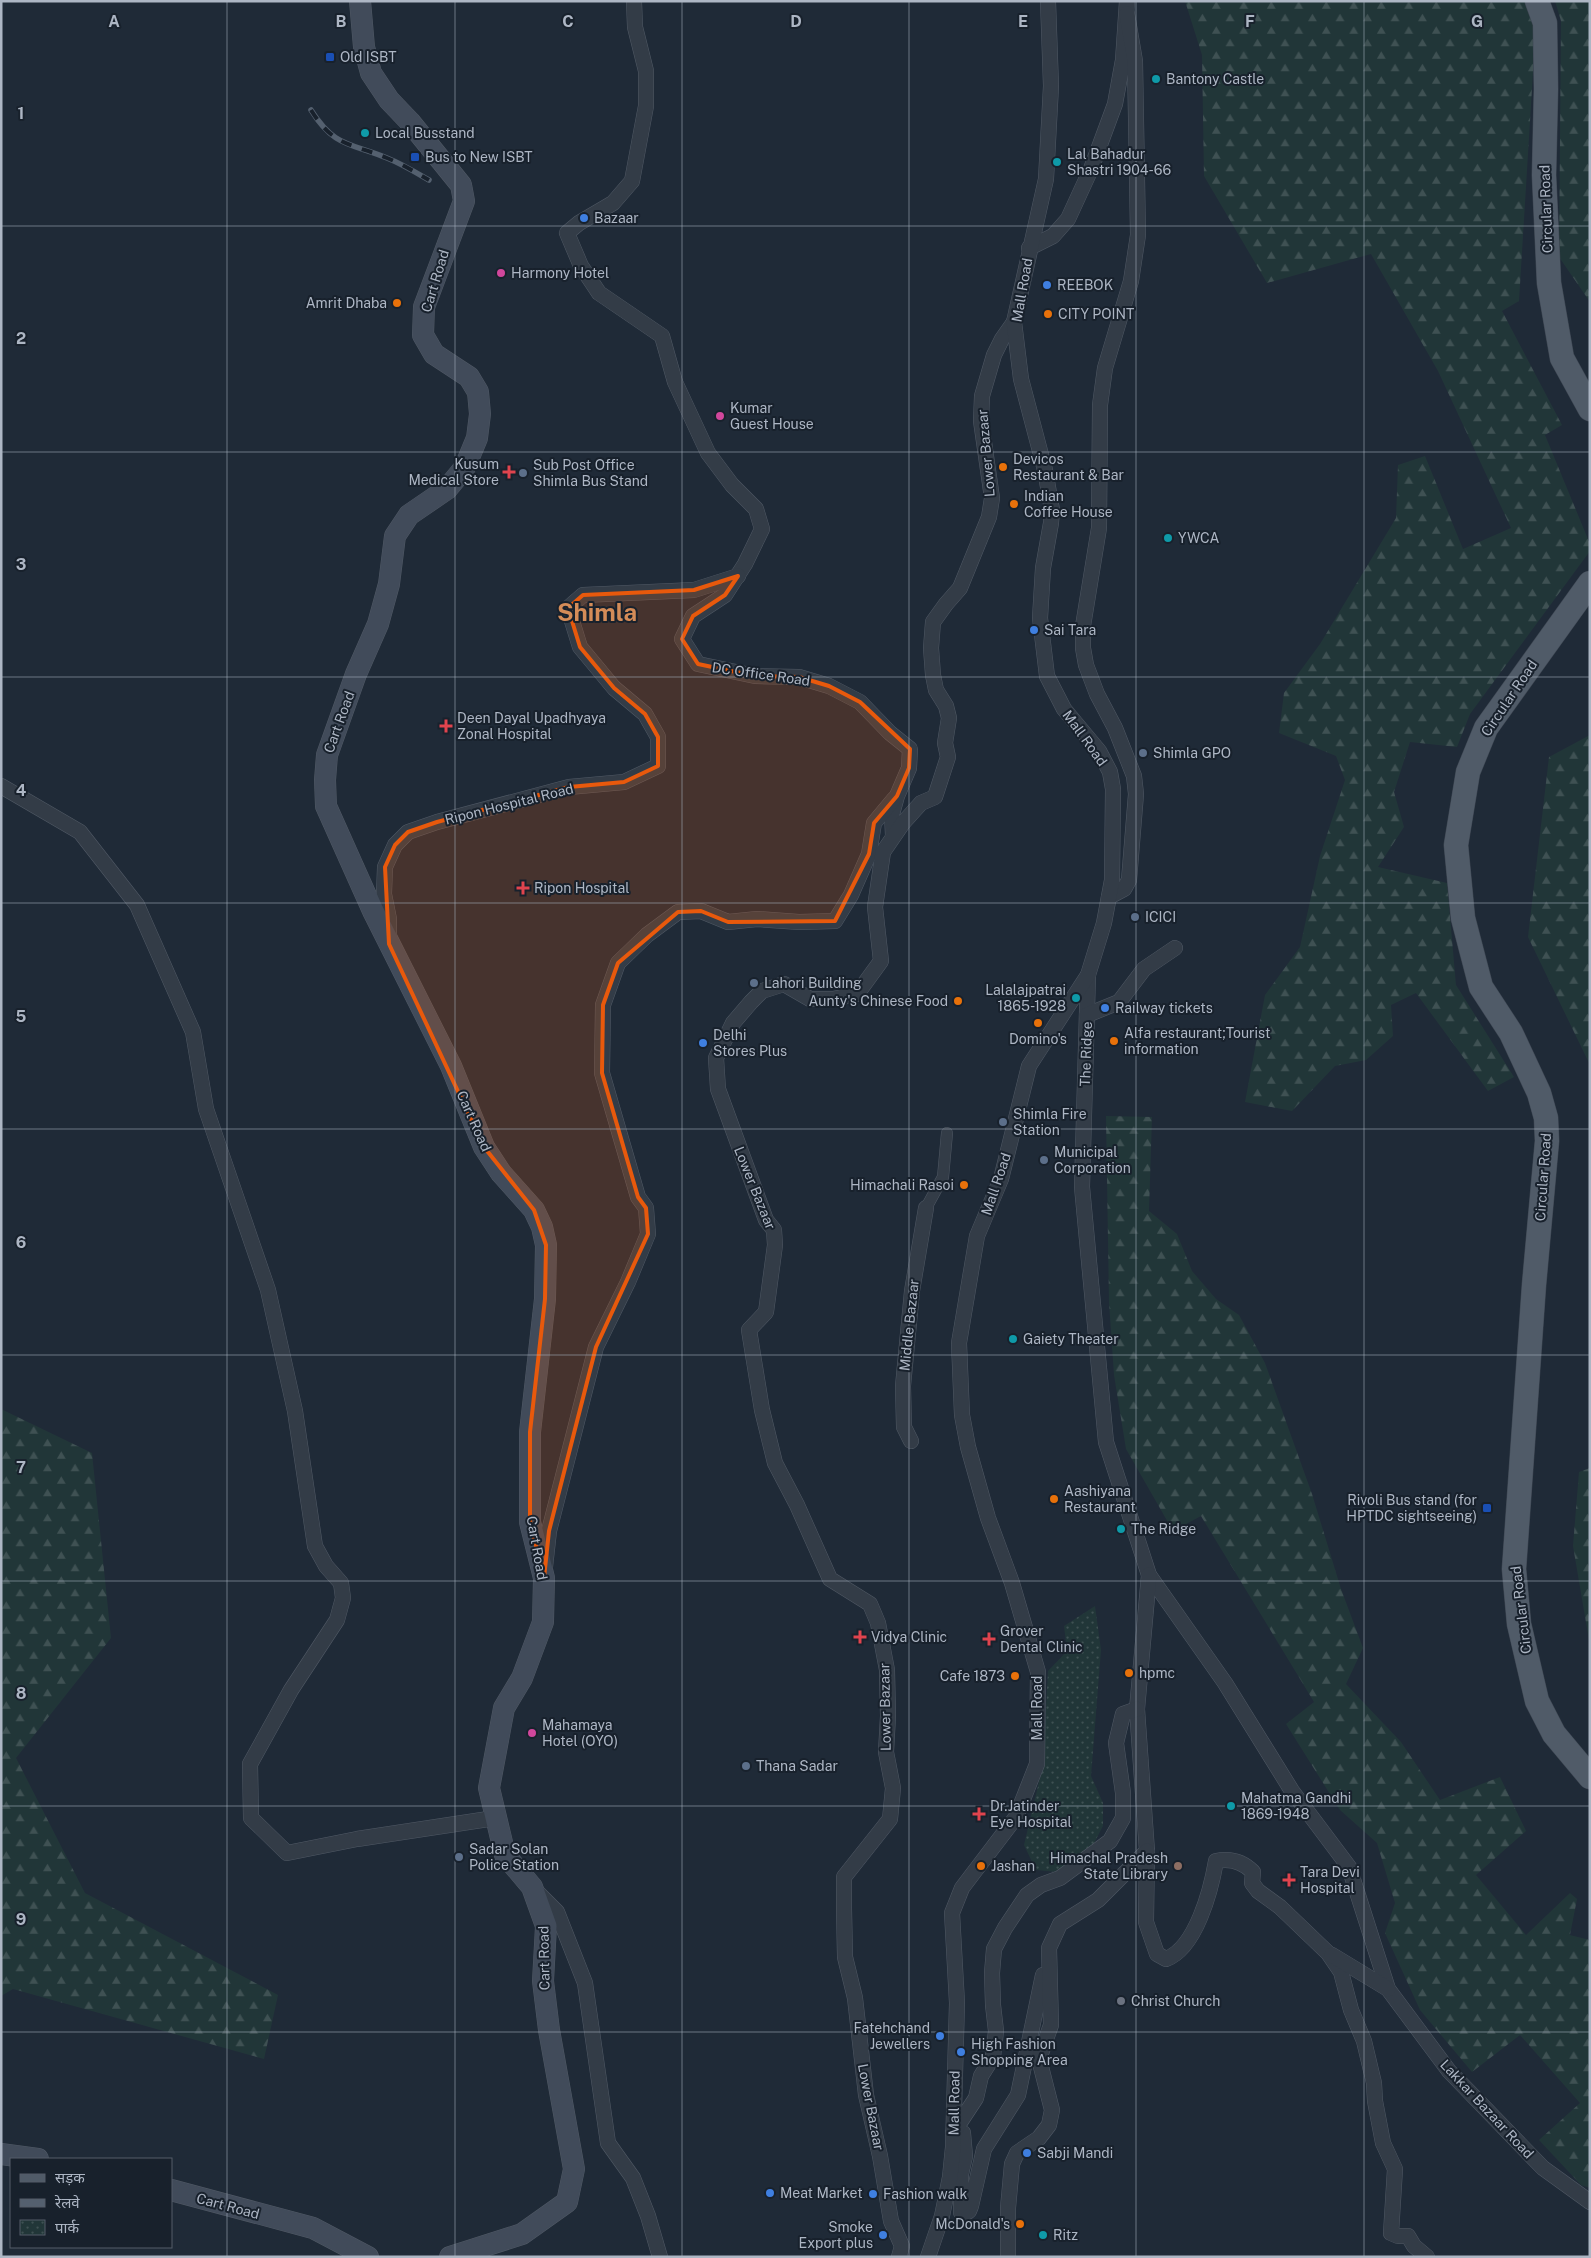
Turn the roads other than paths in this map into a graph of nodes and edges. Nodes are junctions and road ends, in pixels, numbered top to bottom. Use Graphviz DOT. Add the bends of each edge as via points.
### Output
graph roads {
  1 [pos="360,1"];
  2 [pos="634,1"];
  3 [pos="1048,1"];
  4 [pos="1538,1"];
  5 [pos="1127,8"];
  6 [pos="1030,248"];
  7 [pos="1014,322"];
  8 [pos="1590,409"];
  9 [pos="738,576"];
  10 [pos="1590,584"];
  11 [pos="1,786"];
  12 [pos="897,796"];
  13 [pos="893,836"];
  14 [pos="1109,897"];
  15 [pos="389,944"];
  16 [pos="1175,948"];
  17 [pos="1088,976"];
  18 [pos="1088,1015"];
  19 [pos="947,1133"];
  20 [pos="926,1208"];
  21 [pos="910,1441"];
  22 [pos="1149,1574"];
  23 [pos="544,1578"];
  24 [pos="1137,1709"];
  25 [pos="1590,1777"];
  26 [pos="1292,1791"];
  27 [pos="495,1818"];
  28 [pos="1147,1851"];
  29 [pos="532,1887"];
  30 [pos="1049,1948"];
  31 [pos="1328,1952"];
  32 [pos="1388,1989"];
  33 [pos="954,2131"];
  34 [pos="1,2154"];
  35 [pos="31,2158"];
  36 [pos="172,2190"];
  37 [pos="1590,2202"];
  38 [pos="368,2257"];
  39 [pos="450,2257"];
  40 [pos="660,2257"];
  41 [pos="899,2257"];
  42 [pos="928,2257"];
  43 [pos="1008,2257"];
  44 [pos="1428,2257"];
  1 -- 15 [label="main road, Cart Road" via="364,47 371,73 389,100 461,185 464,201 424,307 423,335 434,354 469,377 478,392 480,414 477,438 465,467 447,489 409,515 395,536 389,584 378,624 326,755 326,806"];
  2 -- 9 [label="street, DC Office Road" via="635,27 646,71 646,106 632,181 613,203 567,233 581,266 599,293 662,336 675,382 708,453 732,485 756,509 762,529"];
  3 -- 6 [label="street, Mall Road" via="1051,86 1047,169"];
  4 -- 8 [label="main road, Circular Road" via="1545,23 1544,175 1550,283 1562,358"];
  5 -- 6 [label="street" via="1115,104 1091,169 1068,219 1053,236"];
  5 -- 14 [label="street" via="1135,61 1138,235 1131,281 1108,359 1100,405 1099,528 1083,626 1086,665 1134,776 1136,794 1129,880 1124,889"];
  6 -- 7 [label="street, Mall Road"];
  7 -- 13 [label="street, Lower Bazaar" via="994,355 982,396 981,421 992,498 989,517 968,573 934,622 931,648 933,675 936,690 950,718 945,743 948,757 935,797 921,803"];
  7 -- 14 [label="street, Mall Road" via="1021,379 1052,510 1043,568 1040,618 1047,676 1064,708 1099,751 1110,772 1113,836"];
  9 -- 12 [label="street, DC Office Road" via="725,595 693,616 682,639 698,664 755,676 800,677 860,702 890,734 910,749 909,768"];
  9 -- 15 [label="street, Ripon Hospital Road" via="694,590 583,595 568,608 580,647 614,688 645,714 658,737 658,766 624,782 569,787 408,832 396,845 385,867"];
  10 -- 25 [label="main road, Circular Road" via="1486,728 1468,772 1456,845 1463,918 1481,987 1511,1033 1539,1093 1546,1118 1547,1142 1514,1569 1520,1624 1537,1701 1554,1734"];
  11 -- 27 [label="street" via="80,832 131,897 193,1032 206,1108 268,1290 295,1410 315,1546 341,1583 343,1598 337,1620 291,1690 250,1764 251,1818 287,1852"];
  12 -- 13 [label="street, DC Office Road" via="892,814"];
  12 -- 23 [label="street" via="874,824 869,854 852,895 835,921 757,919 728,922 701,911 678,912 618,963 603,1005 602,1073 638,1197 646,1208 648,1234 596,1347 549,1531"];
  13 -- 41 [label="street, Lower Bazaar" via="883,852 874,907 881,961 871,977 857,994 833,999 810,999 784,984 762,991 733,1022 716,1058 721,1097 766,1220 774,1230 766,1312 749,1330 762,1410 775,1463 830,1579 870,1604 878,1623 887,1670 886,1752 893,1788 890,1819 844,1877 845,1957 856,1998 866,2095 891,2221 902,2246"];
  14 -- 17 [label="street, Mall Road"];
  15 -- 23 [label="main road, Cart Road" via="451,1066 484,1147 501,1173 534,1210 546,1245 545,1299 530,1432 530,1522"];
  16 -- 18 [label="street" via="1144,969 1119,1002"];
  17 -- 18 [label="street, The Ridge"];
  17 -- 33 [label="street, Mall Road" via="1029,1066 1001,1179 977,1236 959,1343 962,1415 968,1447 1038,1672 1037,1764 1016,1818 962,1888 952,1913 957,2003"];
  18 -- 22 [label="street, The Ridge" via="1082,1187 1106,1442"];
  19 -- 20 [label="street" via="942,1177"];
  20 -- 21 [label="street, Middle Bazaar" via="912,1291 903,1386 904,1427"];
  22 -- 24 [label="street, The Ridge"];
  22 -- 26 [label="street, The Ridge" via="1225,1683"];
  23 -- 27 [label="main road, Cart Road" via="542,1622 522,1678 504,1708 489,1788"];
  24 -- 28 [label="street, The Ridge"];
  24 -- 33 [label="street" via="1123,1714 1119,1725 1116,1743 1123,1818 1110,1841 1060,1878 1041,1885 1028,1895 1004,1928 994,1949 992,2005 996,2031 993,2057 981,2076 976,2098"];
  26 -- 32 [label="street, Lakkar Bazaar Road" via="1349,1867"];
  27 -- 29 [label="main road, Cart Road" via="505,1855"];
  28 -- 30 [label="street" via="1098,1900 1060,1924"];
  28 -- 31 [label="street, The Ridge" via="1146,1922 1157,1954 1166,1959 1176,1956 1186,1944 1211,1888 1216,1861 1226,1859 1245,1864 1253,1872 1252,1883 1258,1891"];
  29 -- 39 [label="main road, Cart Road" via="546,1926 543,1981 548,2030 574,2169 567,2202 522,2234"];
  29 -- 40 [label="street" via="557,1912 585,1983 608,2143 633,2178"];
  30 -- 33 [label="street" via="1018,2095 984,2149 971,2206 965,2214 961,2212 960,2174 965,2156 963,2133"];
  30 -- 43 [label="street" via="1051,2025 1039,2058 1052,2110 1049,2125 1039,2138 1017,2153 1012,2164"];
  31 -- 32 [label="street"];
  31 -- 44 [label="street" via="1341,1972 1351,2010 1364,2041 1383,2143 1396,2169 1391,2233 1408,2236 1414,2246"];
  32 -- 37 [label="street, Lakkar Bazaar Road" via="1449,2071 1543,2168"];
  33 -- 42 [label="street, Mall Road" via="950,2178"];
  34 -- 35 [label="main road"];
  36 -- 38 [label="main road, Cart Road" via="312,2228"];
}
